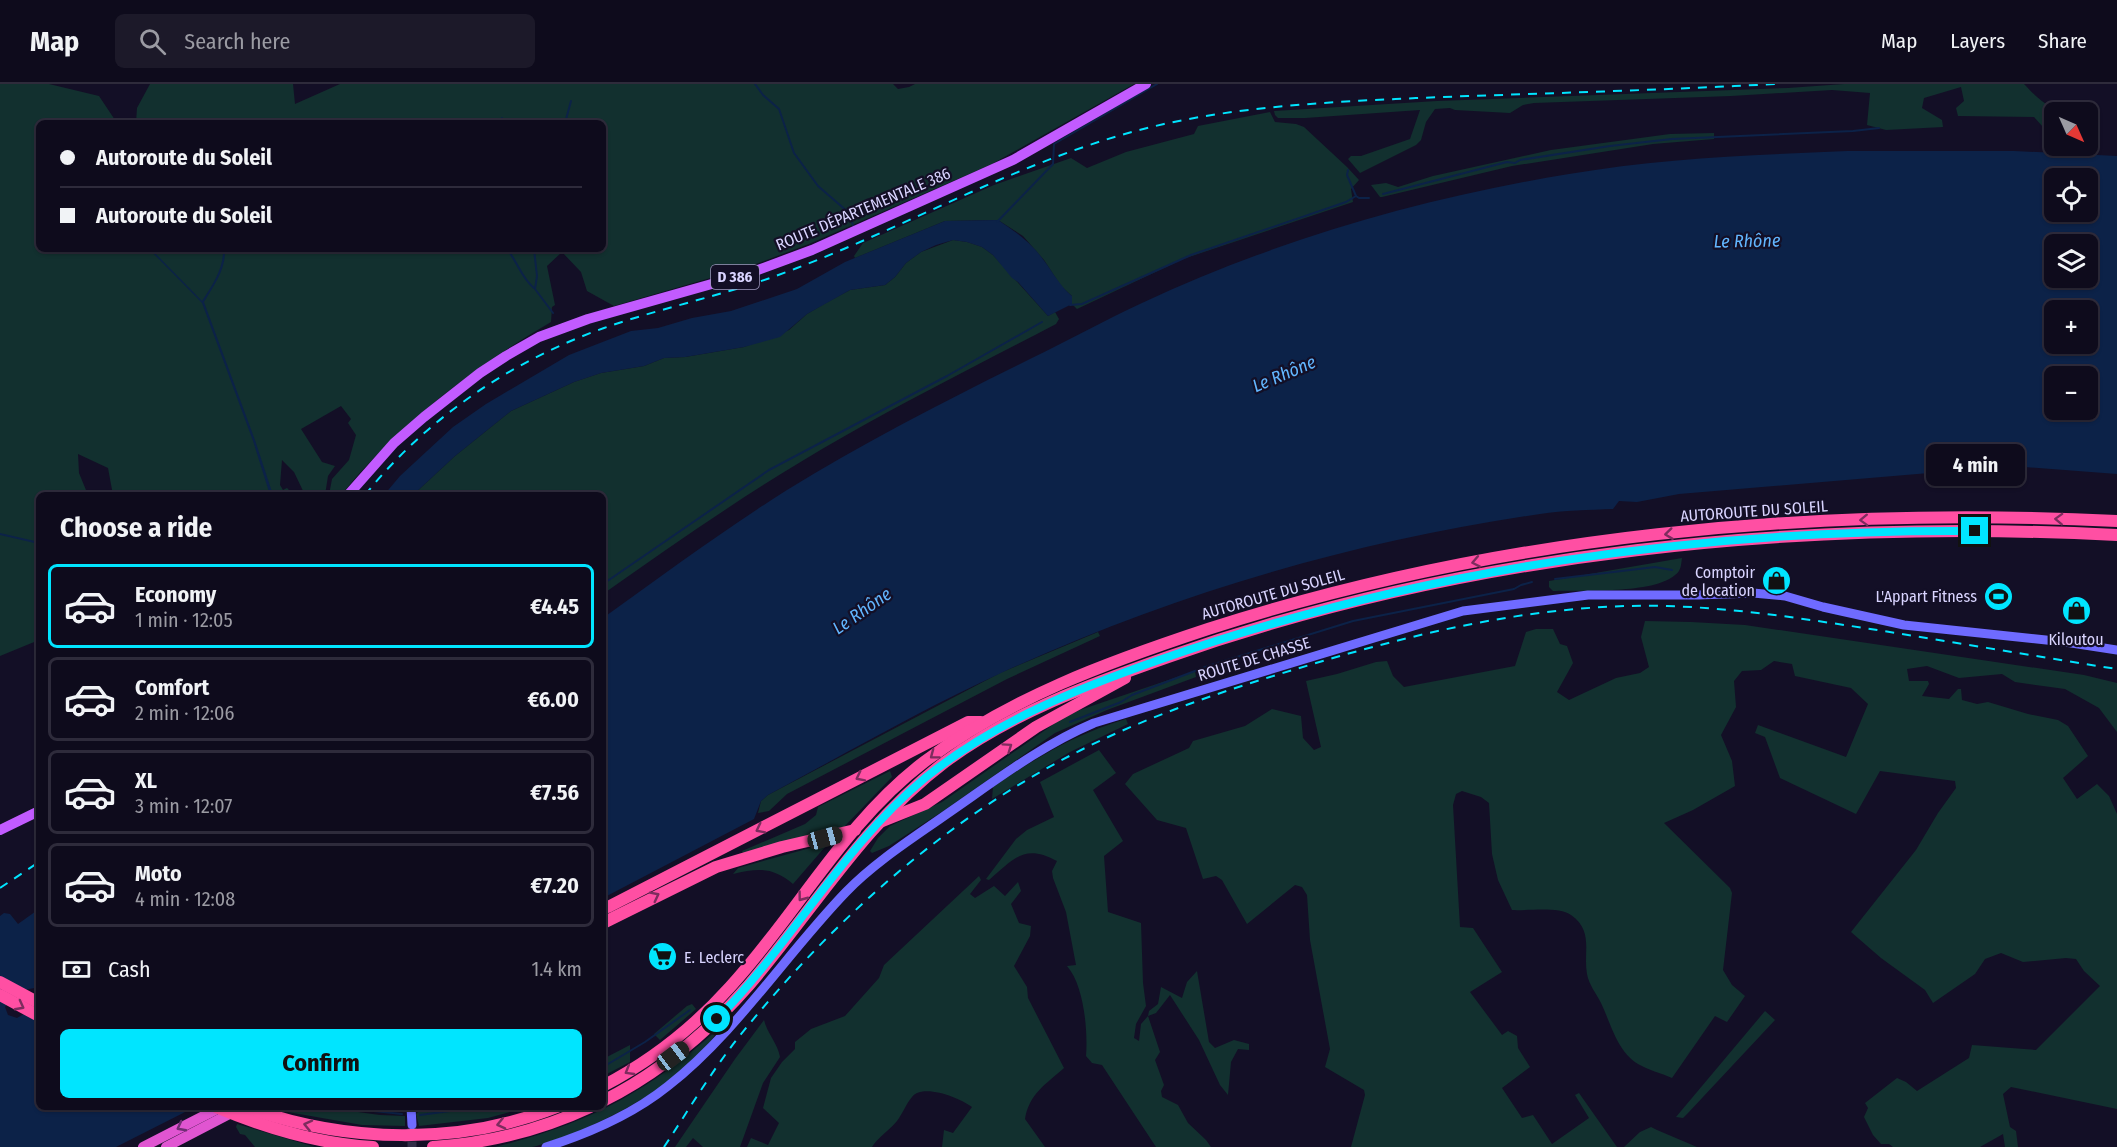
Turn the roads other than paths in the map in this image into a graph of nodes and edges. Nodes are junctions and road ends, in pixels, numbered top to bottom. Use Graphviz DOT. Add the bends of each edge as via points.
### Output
graph roads {
  1 [pos="1146,84"];
  2 [pos="351,492"];
  3 [pos="2117,521"];
  4 [pos="2117,535"];
  5 [pos="2117,650"];
  6 [pos="1138,668"];
  7 [pos="983,722"];
  8 [pos="36,812"];
  9 [pos="0,830"];
  10 [pos="606,907"];
  11 [pos="606,921"];
  12 [pos="0,982"];
  13 [pos="0,995"];
  14 [pos="36,1000"];
  15 [pos="36,1014"];
  16 [pos="606,1084"];
  17 [pos="606,1099"];
  18 [pos="213,1110"];
  19 [pos="226,1110"];
  20 [pos="239,1110"];
  21 [pos="254,1110"];
  22 [pos="412,1110"];
  23 [pos="548,1110"];
  24 [pos="583,1110"];
  25 [pos="412,1125"];
  26 [pos="143,1147"];
  27 [pos="166,1147"];
  28 [pos="373,1147"];
  29 [pos="434,1147"];
  30 [pos="546,1147"];
  1 -- 2 [label="main road, ROUTE DÉPARTEMENTALE 386 / D 386" via="1013,160 812,250 747,274 588,319 539,337 489,367 424,417 394,443"];
  3 -- 7 [label="highway, AUTOROUTE DU SOLEIL, one-way" via="1953,518 1772,524 1494,558 1360,586 1249,616 1071,679"];
  4 -- 6 [label="highway, AUTOROUTE DU SOLEIL" via="1952,531 1835,535 1721,542 1587,558 1442,582 1342,605 1250,630"];
  5 -- 30 [label="main road, ROUTE DE CHASSE" via="1904,626 1785,596 1588,595 1463,611 1094,723 1031,755 863,876 710,1048 667,1088 606,1124"];
  11 -- 6 [label="highway, one-way" via="716,867 890,819 925,804 1035,727 1120,682"];
  6 -- 17 [label="highway, AUTOROUTE DU SOLEIL" via="1023,715 976,741 924,779 866,836 769,961 717,1019 663,1064"];
  7 -- 10 [label="highway, one-way" via="968,722"];
  7 -- 16 [label="highway, AUTOROUTE DU SOLEIL, one-way" via="920,766 861,821 762,949 712,1006 663,1049"];
  8 -- 9 [label="main road"];
  12 -- 14 [label="highway"];
  13 -- 15 [label="highway, one-way"];
  18 -- 26 [label="highway, one-way"];
  19 -- 28 [label="highway" via="252,1122 329,1143"];
  20 -- 27 [label="highway"];
  23 -- 21 [label="highway, one-way" via="467,1131 394,1136 333,1131"];
  22 -- 25 [label="main road"];
  24 -- 29 [label="highway" via="502,1137"];
}
